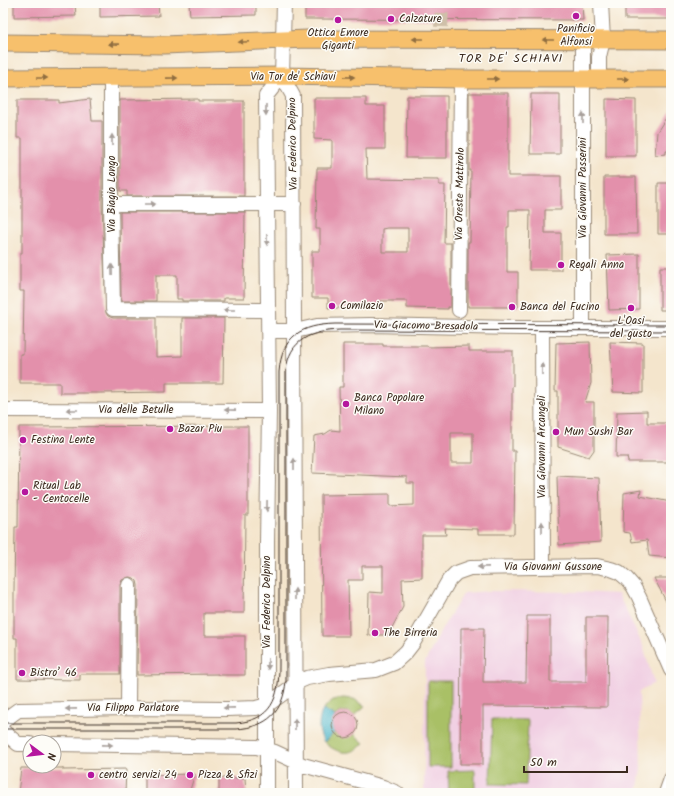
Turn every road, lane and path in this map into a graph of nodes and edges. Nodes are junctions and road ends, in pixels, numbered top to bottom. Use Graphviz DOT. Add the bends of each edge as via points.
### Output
graph roads {
  1 [pos="284,3"];
  2 [pos="601,3"];
  3 [pos="283,40"];
  4 [pos="584,40"];
  5 [pos="603,40"];
  6 [pos="671,40"];
  7 [pos="3,43"];
  8 [pos="282,76"];
  9 [pos="3,78"];
  10 [pos="112,78"];
  11 [pos="461,79"];
  12 [pos="591,79"];
  13 [pos="671,79"];
  14 [pos="111,204"];
  15 [pos="266,204"];
  16 [pos="294,204"];
  17 [pos="268,310"];
  18 [pos="459,310"];
  19 [pos="538,328"];
  20 [pos="583,328"];
  21 [pos="671,328"];
  22 [pos="269,331"];
  23 [pos="295,331"];
  24 [pos="3,410"];
  25 [pos="269,411"];
  26 [pos="543,566"];
  27 [pos="129,585"];
  28 [pos="671,670"];
  29 [pos="295,685"];
  30 [pos="268,705"];
  31 [pos="128,708"];
  32 [pos="3,721"];
  33 [pos="3,731"];
  34 [pos="22,744"];
  35 [pos="62,744"];
  36 [pos="268,749"];
  37 [pos="296,763"];
  38 [pos="671,779"];
  39 [pos="267,793"];
  40 [pos="296,793"];
  41 [pos="397,793"];
  42 [pos="666,793"];
  1 -- 3 [label="street"];
  2 -- 5 [label="street"];
  4 -- 3 [label="main road, one-way"];
  3 -- 7 [label="main road, one-way" via="164,45"];
  3 -- 8 [label="street"];
  4 -- 5 [label="main road"];
  4 -- 12 [label="street"];
  5 -- 6 [label="main road"];
  5 -- 12 [label="street"];
  10 -- 8 [label="main road, Via Tor de' Schiavi, one-way"];
  8 -- 11 [label="main road, Via Tor de' Schiavi, one-way"];
  8 -- 15 [label="street, Via Federico Delpino, one-way" via="266,96"];
  8 -- 16 [label="street, Via Federico Delpino" via="294,96"];
  9 -- 10 [label="main road, Via Tor de' Schiavi, one-way"];
  14 -- 10 [label="street, Via Biagio Longo, one-way"];
  11 -- 12 [label="main road, Via Tor de' Schiavi, one-way"];
  11 -- 18 [label="street, Via Oreste Mattirolo"];
  12 -- 13 [label="main road, Via Tor de' Schiavi, one-way"];
  20 -- 12 [label="street, Via Giovanni Passerini, one-way"];
  14 -- 15 [label="street, one-way"];
  17 -- 14 [label="street, Via Biagio Longo, one-way" via="113,309"];
  15 -- 16 [label="street, Via Federico Delpino"];
  15 -- 17 [label="street, Via Federico Delpino, one-way"];
  16 -- 23 [label="street, Via Federico Delpino"];
  17 -- 22 [label="street, Via Federico Delpino"];
  19 -- 20 [label="street, Via Giacomo Bresadola"];
  19 -- 23 [label="street, Via Giacomo Bresadola" via="317,326"];
  26 -- 19 [label="street, Via Giovanni Arcangeli, one-way"];
  20 -- 21 [label="street"];
  22 -- 23 [label="street, Via Giacomo Bresadola"];
  22 -- 25 [label="street, Via Federico Delpino"];
  29 -- 23 [label="street, Via Federico Delpino, one-way"];
  25 -- 24 [label="street, Via delle Betulle, one-way"];
  25 -- 30 [label="street, Via Federico Delpino, one-way"];
  26 -- 28 [label="street, Via Giovanni Gussone" via="604,567 619,572 633,586 639,597"];
  26 -- 29 [label="street, Via Giovanni Gussone, one-way" via="461,570 449,580 406,652 394,663 376,670 315,676"];
  27 -- 31 [label="street"];
  29 -- 30 [label="street, Via Giovanni Gussone"];
  37 -- 29 [label="street, one-way"];
  30 -- 31 [label="street, Via Filippo Parlatore, one-way" via="256,708"];
  30 -- 36 [label="street, Via Federico Delpino"];
  31 -- 32 [label="street, Via Filippo Parlatore, one-way" via="18,710"];
  33 -- 34 [label="street" via="18,744"];
  35 -- 36 [label="street, one-way" via="247,746"];
  36 -- 37 [label="street"];
  36 -- 39 [label="street, Via Federico Delpino"];
  37 -- 40 [label="street"];
  37 -- 41 [label="street"];
  38 -- 42 [label="street"];
}
